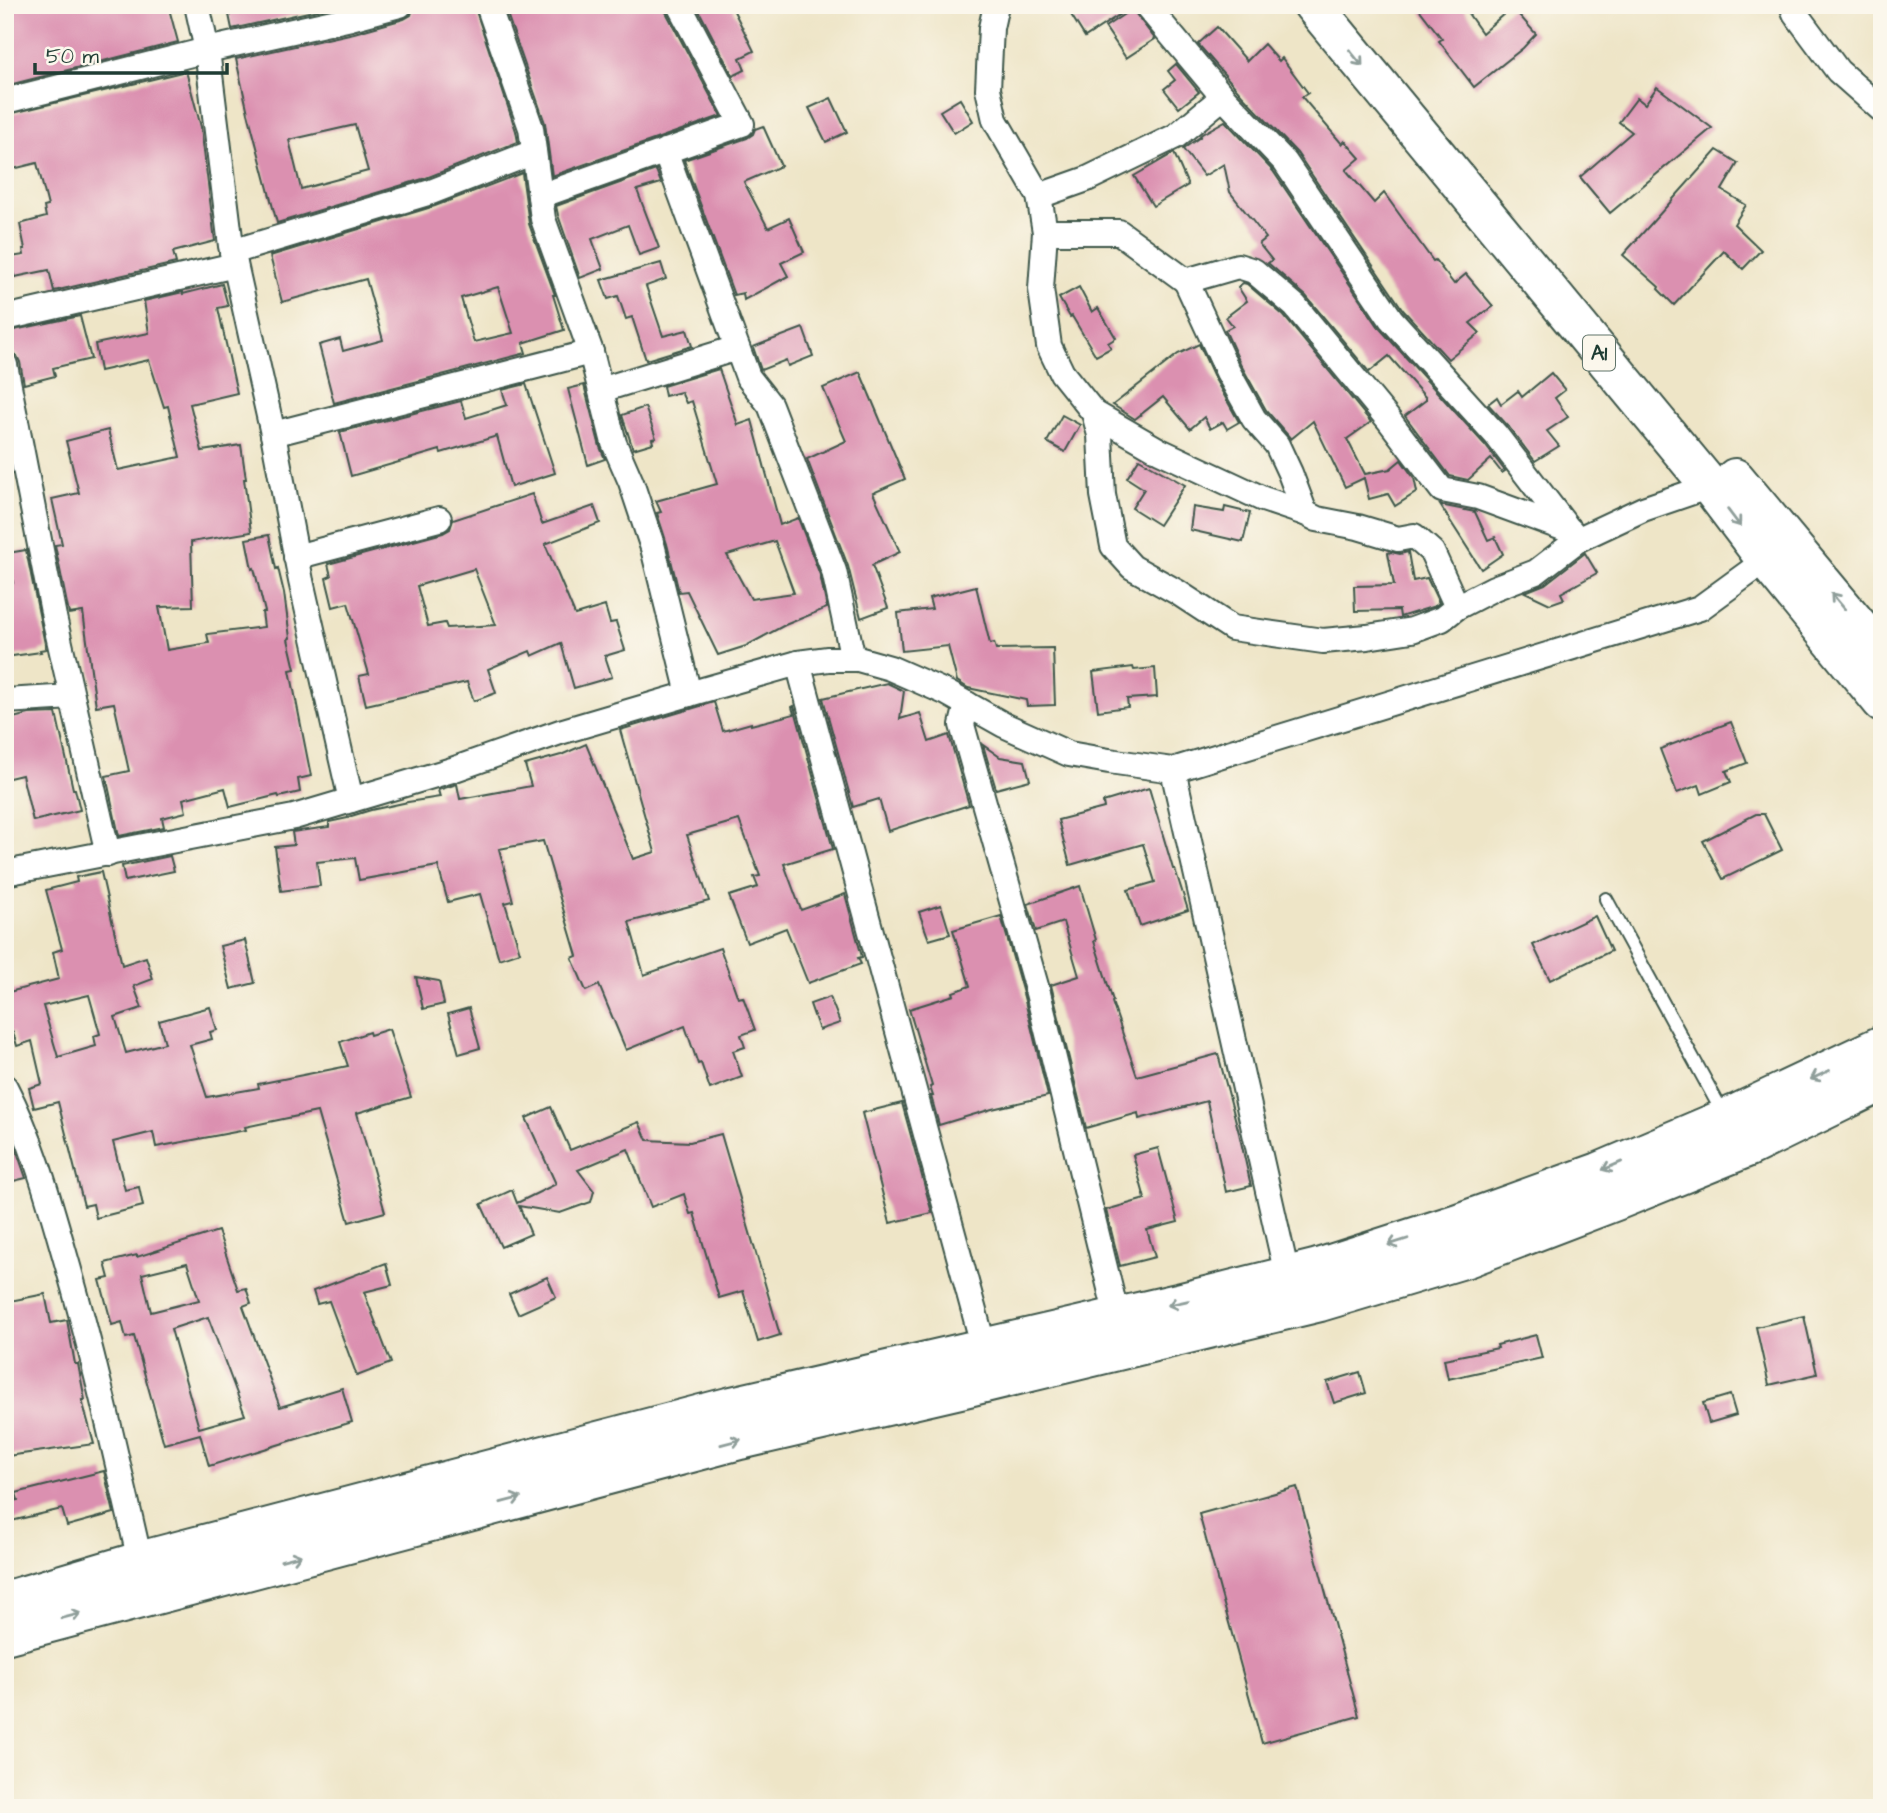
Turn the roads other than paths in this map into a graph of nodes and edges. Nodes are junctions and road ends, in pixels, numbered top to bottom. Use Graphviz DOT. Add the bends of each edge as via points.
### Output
graph roads {
  1 [pos="197,5"];
  2 [pos="400,5"];
  3 [pos="488,5"];
  4 [pos="679,5"];
  5 [pos="996,5"];
  6 [pos="1146,5"];
  7 [pos="1313,5"];
  8 [pos="1346,5"];
  9 [pos="1792,5"];
  10 [pos="206,50"];
  11 [pos="1223,97"];
  12 [pos="5,101"];
  13 [pos="1882,110"];
  14 [pos="665,151"];
  15 [pos="534,152"];
  16 [pos="540,196"];
  17 [pos="1039,196"];
  18 [pos="1045,232"];
  19 [pos="234,259"];
  20 [pos="1552,277"];
  21 [pos="1186,281"];
  22 [pos="5,318"];
  23 [pos="737,348"];
  24 [pos="591,352"];
  25 [pos="5,366"];
  26 [pos="601,390"];
  27 [pos="1094,413"];
  28 [pos="273,434"];
  29 [pos="1710,486"];
  30 [pos="1306,513"];
  31 [pos="439,519"];
  32 [pos="1575,535"];
  33 [pos="296,556"];
  34 [pos="1766,560"];
  35 [pos="1458,607"];
  36 [pos="1882,654"];
  37 [pos="853,659"];
  38 [pos="798,663"];
  39 [pos="690,694"];
  40 [pos="72,697"];
  41 [pos="5,701"];
  42 [pos="1882,702"];
  43 [pos="967,705"];
  44 [pos="1173,769"];
  45 [pos="351,800"];
  46 [pos="108,854"];
  47 [pos="5,873"];
  48 [pos="1606,899"];
  49 [pos="1882,1045"];
  50 [pos="1882,1082"];
  51 [pos="5,1087"];
  52 [pos="1726,1119"];
  53 [pos="1287,1275"];
  54 [pos="1117,1317"];
  55 [pos="984,1348"];
  56 [pos="140,1561"];
  57 [pos="5,1601"];
  58 [pos="5,1634"];
  1 -- 10 [label="street"];
  2 -- 10 [label="street"];
  3 -- 15 [label="street" via="531,128"];
  4 -- 14 [label="street" via="742,124"];
  5 -- 17 [label="street" via="988,89 995,120"];
  6 -- 11 [label="street"];
  7 -- 20 [label="main road, A1, one-way"];
  8 -- 20 [label="main road, A1"];
  9 -- 13 [label="street" via="1838,71"];
  10 -- 12 [label="street"];
  10 -- 19 [label="street"];
  11 -- 17 [label="street" via="1176,136 1087,179"];
  11 -- 32 [label="street" via="1285,162 1391,319 1496,435"];
  14 -- 16 [label="street"];
  14 -- 23 [label="street"];
  15 -- 16 [label="street"];
  15 -- 19 [label="street"];
  16 -- 24 [label="street" via="543,219"];
  17 -- 18 [label="street"];
  18 -- 21 [label="street" via="1119,232"];
  18 -- 27 [label="street" via="1041,289 1049,346 1062,373"];
  19 -- 22 [label="street"];
  19 -- 28 [label="street"];
  20 -- 29 [label="main road, A1"];
  36 -- 20 [label="main road, A1, one-way"];
  21 -- 30 [label="street" via="1254,419 1277,445"];
  21 -- 32 [label="street" via="1238,266 1254,271 1295,306 1442,490 1478,497"];
  23 -- 26 [label="street"];
  23 -- 37 [label="street" via="748,377 770,405 834,571"];
  24 -- 26 [label="street"];
  24 -- 28 [label="street"];
  25 -- 40 [label="street"];
  26 -- 39 [label="street" via="614,443 653,548"];
  27 -- 30 [label="street" via="1201,471"];
  27 -- 35 [label="street" via="1100,435 1102,495 1113,546 1132,567 1232,628 1323,641 1356,638 1412,630 1442,619"];
  28 -- 33 [label="street"];
  29 -- 32 [label="street"];
  29 -- 34 [label="main road, A1, one-way"];
  30 -- 35 [label="street" via="1398,539 1414,536 1432,552"];
  31 -- 33 [label="street"];
  32 -- 35 [label="street" via="1536,572"];
  33 -- 45 [label="street"];
  34 -- 42 [label="main road, A1"];
  34 -- 44 [label="street" via="1700,608"];
  37 -- 38 [label="street"];
  37 -- 43 [label="street" via="890,668"];
  38 -- 39 [label="street"];
  38 -- 55 [label="street"];
  39 -- 45 [label="street"];
  40 -- 41 [label="street"];
  40 -- 46 [label="street"];
  43 -- 44 [label="street" via="1069,754"];
  43 -- 54 [label="street" via="962,724 1038,993"];
  44 -- 53 [label="street"];
  45 -- 46 [label="street" via="294,817"];
  46 -- 47 [label="street"];
  48 -- 52 [label="lane"];
  49 -- 52 [label="main road, one-way"];
  58 -- 50 [label="main road, one-way" via="740,1440 1346,1294 1467,1258 1616,1201 1749,1147"];
  51 -- 56 [label="street" via="39,1167 79,1302"];
  52 -- 53 [label="main road, one-way" via="1471,1218"];
  53 -- 54 [label="main road, one-way"];
  54 -- 55 [label="main road"];
  55 -- 56 [label="main road" via="732,1406"];
  56 -- 57 [label="main road"];
}
